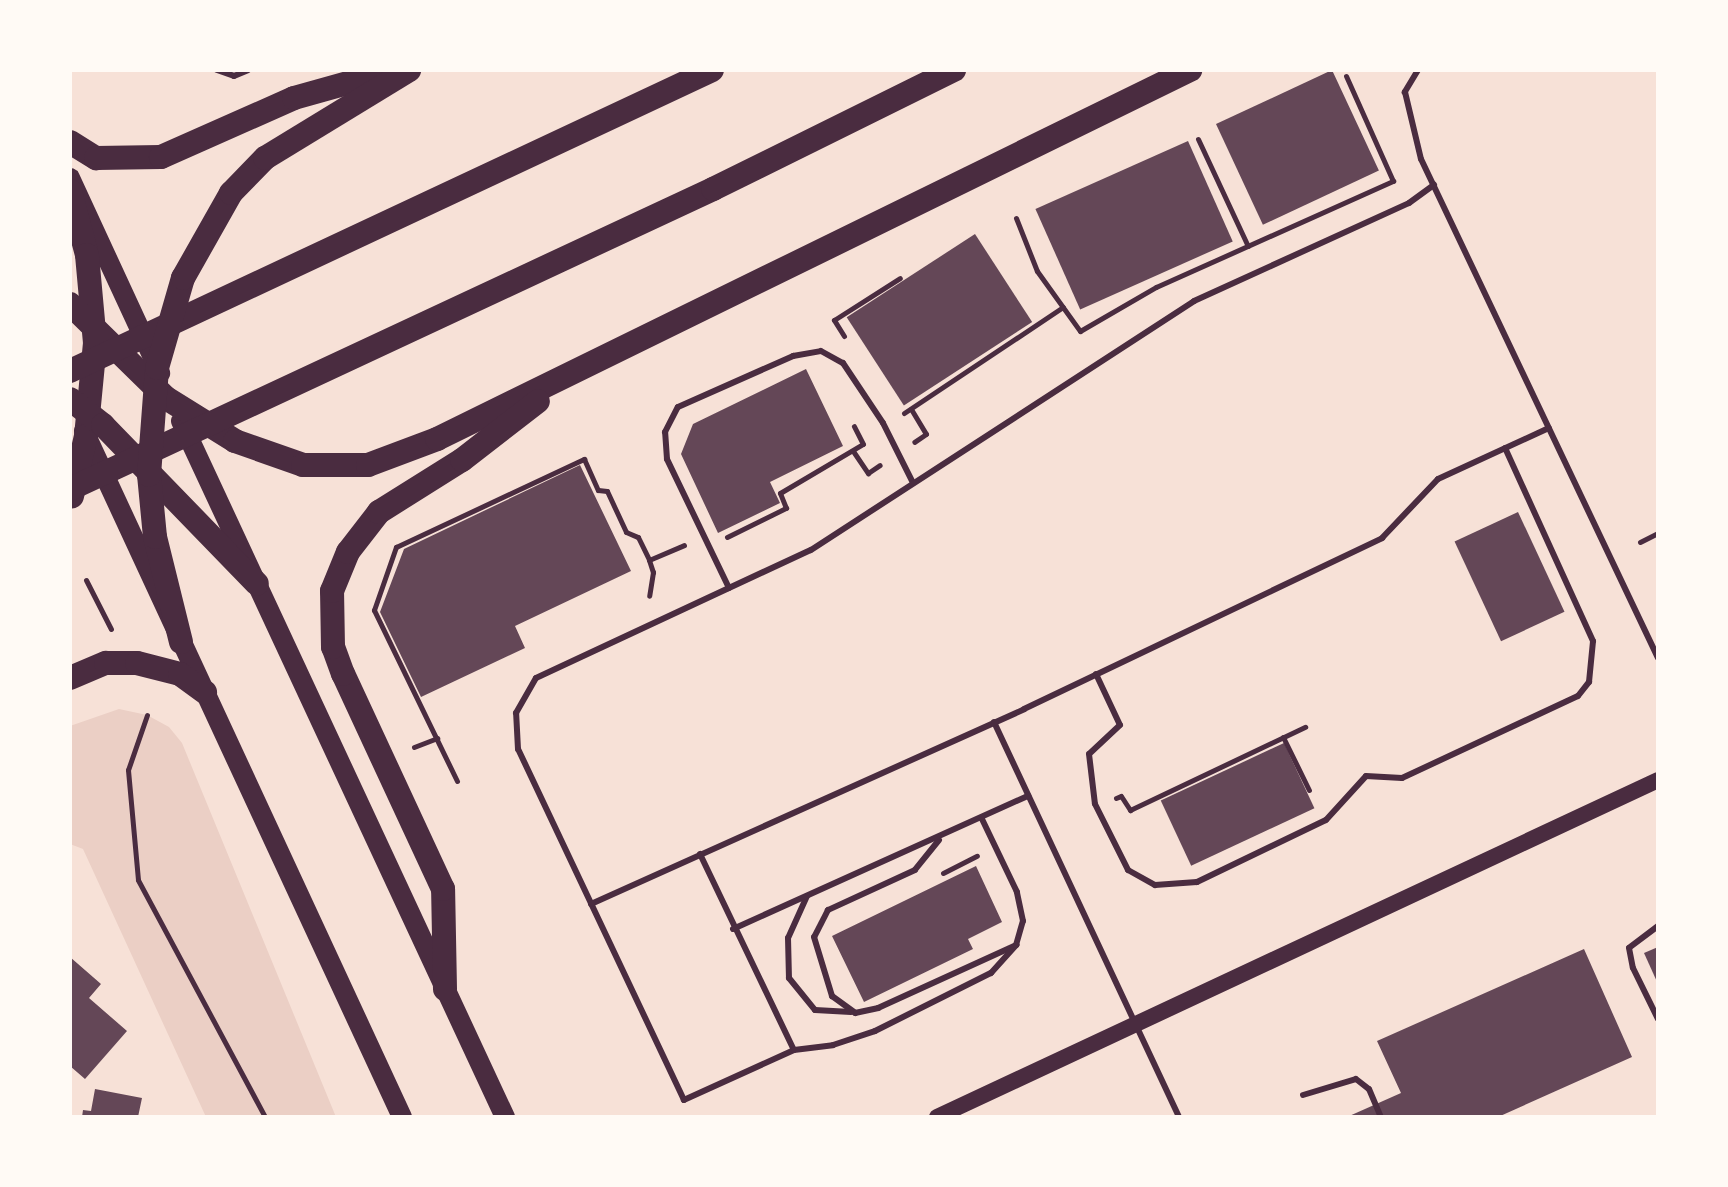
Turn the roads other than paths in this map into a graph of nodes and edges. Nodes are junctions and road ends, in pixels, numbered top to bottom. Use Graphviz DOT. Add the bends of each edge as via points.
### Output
graph roads {
  1 [pos="217,70"];
  2 [pos="248,70"];
  3 [pos="394,70"];
  4 [pos="409,70"];
  5 [pos="712,70"];
  6 [pos="954,70"];
  7 [pos="1190,70"];
  8 [pos="1418,70"];
  9 [pos="70,142"];
  10 [pos="70,178"];
  11 [pos="1434,185"];
  12 [pos="70,191"];
  13 [pos="78,302"];
  14 [pos="95,327"];
  15 [pos="70,371"];
  16 [pos="577,371"];
  17 [pos="156,378"];
  18 [pos="174,405"];
  19 [pos="79,413"];
  20 [pos="1549,428"];
  21 [pos="1505,448"];
  22 [pos="149,475"];
  23 [pos="913,483"];
  24 [pos="70,489"];
  25 [pos="70,505"];
  26 [pos="257,584"];
  27 [pos="729,588"];
  28 [pos="181,642"];
  29 [pos="1658,658"];
  30 [pos="1096,674"];
  31 [pos="70,678"];
  32 [pos="205,692"];
  33 [pos="994,722"];
  34 [pos="1658,780"];
  35 [pos="1028,796"];
  36 [pos="982,819"];
  37 [pos="939,840"];
  38 [pos="700,854"];
  39 [pos="807,896"];
  40 [pos="591,904"];
  41 [pos="1658,926"];
  42 [pos="733,929"];
  43 [pos="1016,945"];
  44 [pos="445,989"];
  45 [pos="855,1013"];
  46 [pos="1658,1019"];
  47 [pos="1136,1025"];
  48 [pos="794,1050"];
  49 [pos="1303,1095"];
  50 [pos="402,1117"];
  51 [pos="505,1117"];
  52 [pos="937,1117"];
  53 [pos="1179,1117"];
  54 [pos="1381,1117"];
  1 -- 2 [label="lane" via="234,76"];
  3 -- 9 [label="highway" via="294,98 161,157 96,158"];
  4 -- 17 [label="highway" via="265,158 231,193 198,246 176,298"];
  5 -- 15 [label="highway"];
  6 -- 24 [label="highway" via="713,189"];
  7 -- 16 [label="highway"];
  8 -- 11 [label="lane" via="1405,92 1421,159"];
  10 -- 17 [label="main road"];
  11 -- 20 [label="lane"];
  11 -- 23 [label="lane" via="1409,203 1194,301"];
  12 -- 13 [label="highway"];
  13 -- 14 [label="highway"];
  14 -- 17 [label="highway"];
  14 -- 19 [label="highway"];
  16 -- 18 [label="highway" via="402,455 341,468 277,459"];
  16 -- 44 [label="highway" via="462,460 379,512 348,552 332,591 333,647 343,674 443,889"];
  17 -- 18 [label="highway"];
  17 -- 22 [label="highway"];
  18 -- 26 [label="main road"];
  19 -- 22 [label="highway"];
  19 -- 25 [label="highway"];
  19 -- 28 [label="main road"];
  20 -- 21 [label="lane"];
  20 -- 29 [label="lane"];
  21 -- 30 [label="lane" via="1438,479 1382,538"];
  21 -- 30 [label="lane" via="1587,625 1593,661 1589,682 1578,696 1402,778 1366,776 1326,820 1197,882 1155,885 1128,870 1095,804 1089,754 1120,725"];
  22 -- 26 [label="highway"];
  22 -- 28 [label="highway"];
  23 -- 27 [label="lane" via="811,550"];
  23 -- 27 [label="lane" via="883,423 843,363 821,351 793,356 678,407 665,432 667,459"];
  26 -- 44 [label="main road"];
  27 -- 40 [label="lane" via="536,678 516,713 518,749"];
  28 -- 32 [label="main road"];
  30 -- 33 [label="lane"];
  31 -- 32 [label="highway" via="106,663 137,663 180,674"];
  32 -- 50 [label="main road"];
  33 -- 35 [label="lane"];
  33 -- 38 [label="lane"];
  34 -- 47 [label="main road"];
  35 -- 36 [label="lane"];
  35 -- 47 [label="lane"];
  36 -- 37 [label="lane"];
  36 -- 43 [label="lane" via="1017,892 1023,921"];
  37 -- 39 [label="lane" via="905,848"];
  37 -- 45 [label="lane" via="915,870 828,910 814,937 832,996"];
  38 -- 40 [label="lane"];
  38 -- 42 [label="lane"];
  39 -- 42 [label="lane"];
  39 -- 45 [label="lane" via="788,938 789,978 815,1010"];
  40 -- 48 [label="lane" via="684,1100"];
  41 -- 46 [label="lane" via="1629,948"];
  42 -- 48 [label="lane"];
  43 -- 45 [label="lane"];
  43 -- 48 [label="lane" via="991,973 875,1031 833,1045"];
  44 -- 51 [label="main road"];
  47 -- 52 [label="main road"];
  47 -- 53 [label="lane"];
  49 -- 54 [label="lane" via="1356,1079 1369,1089"];
}
